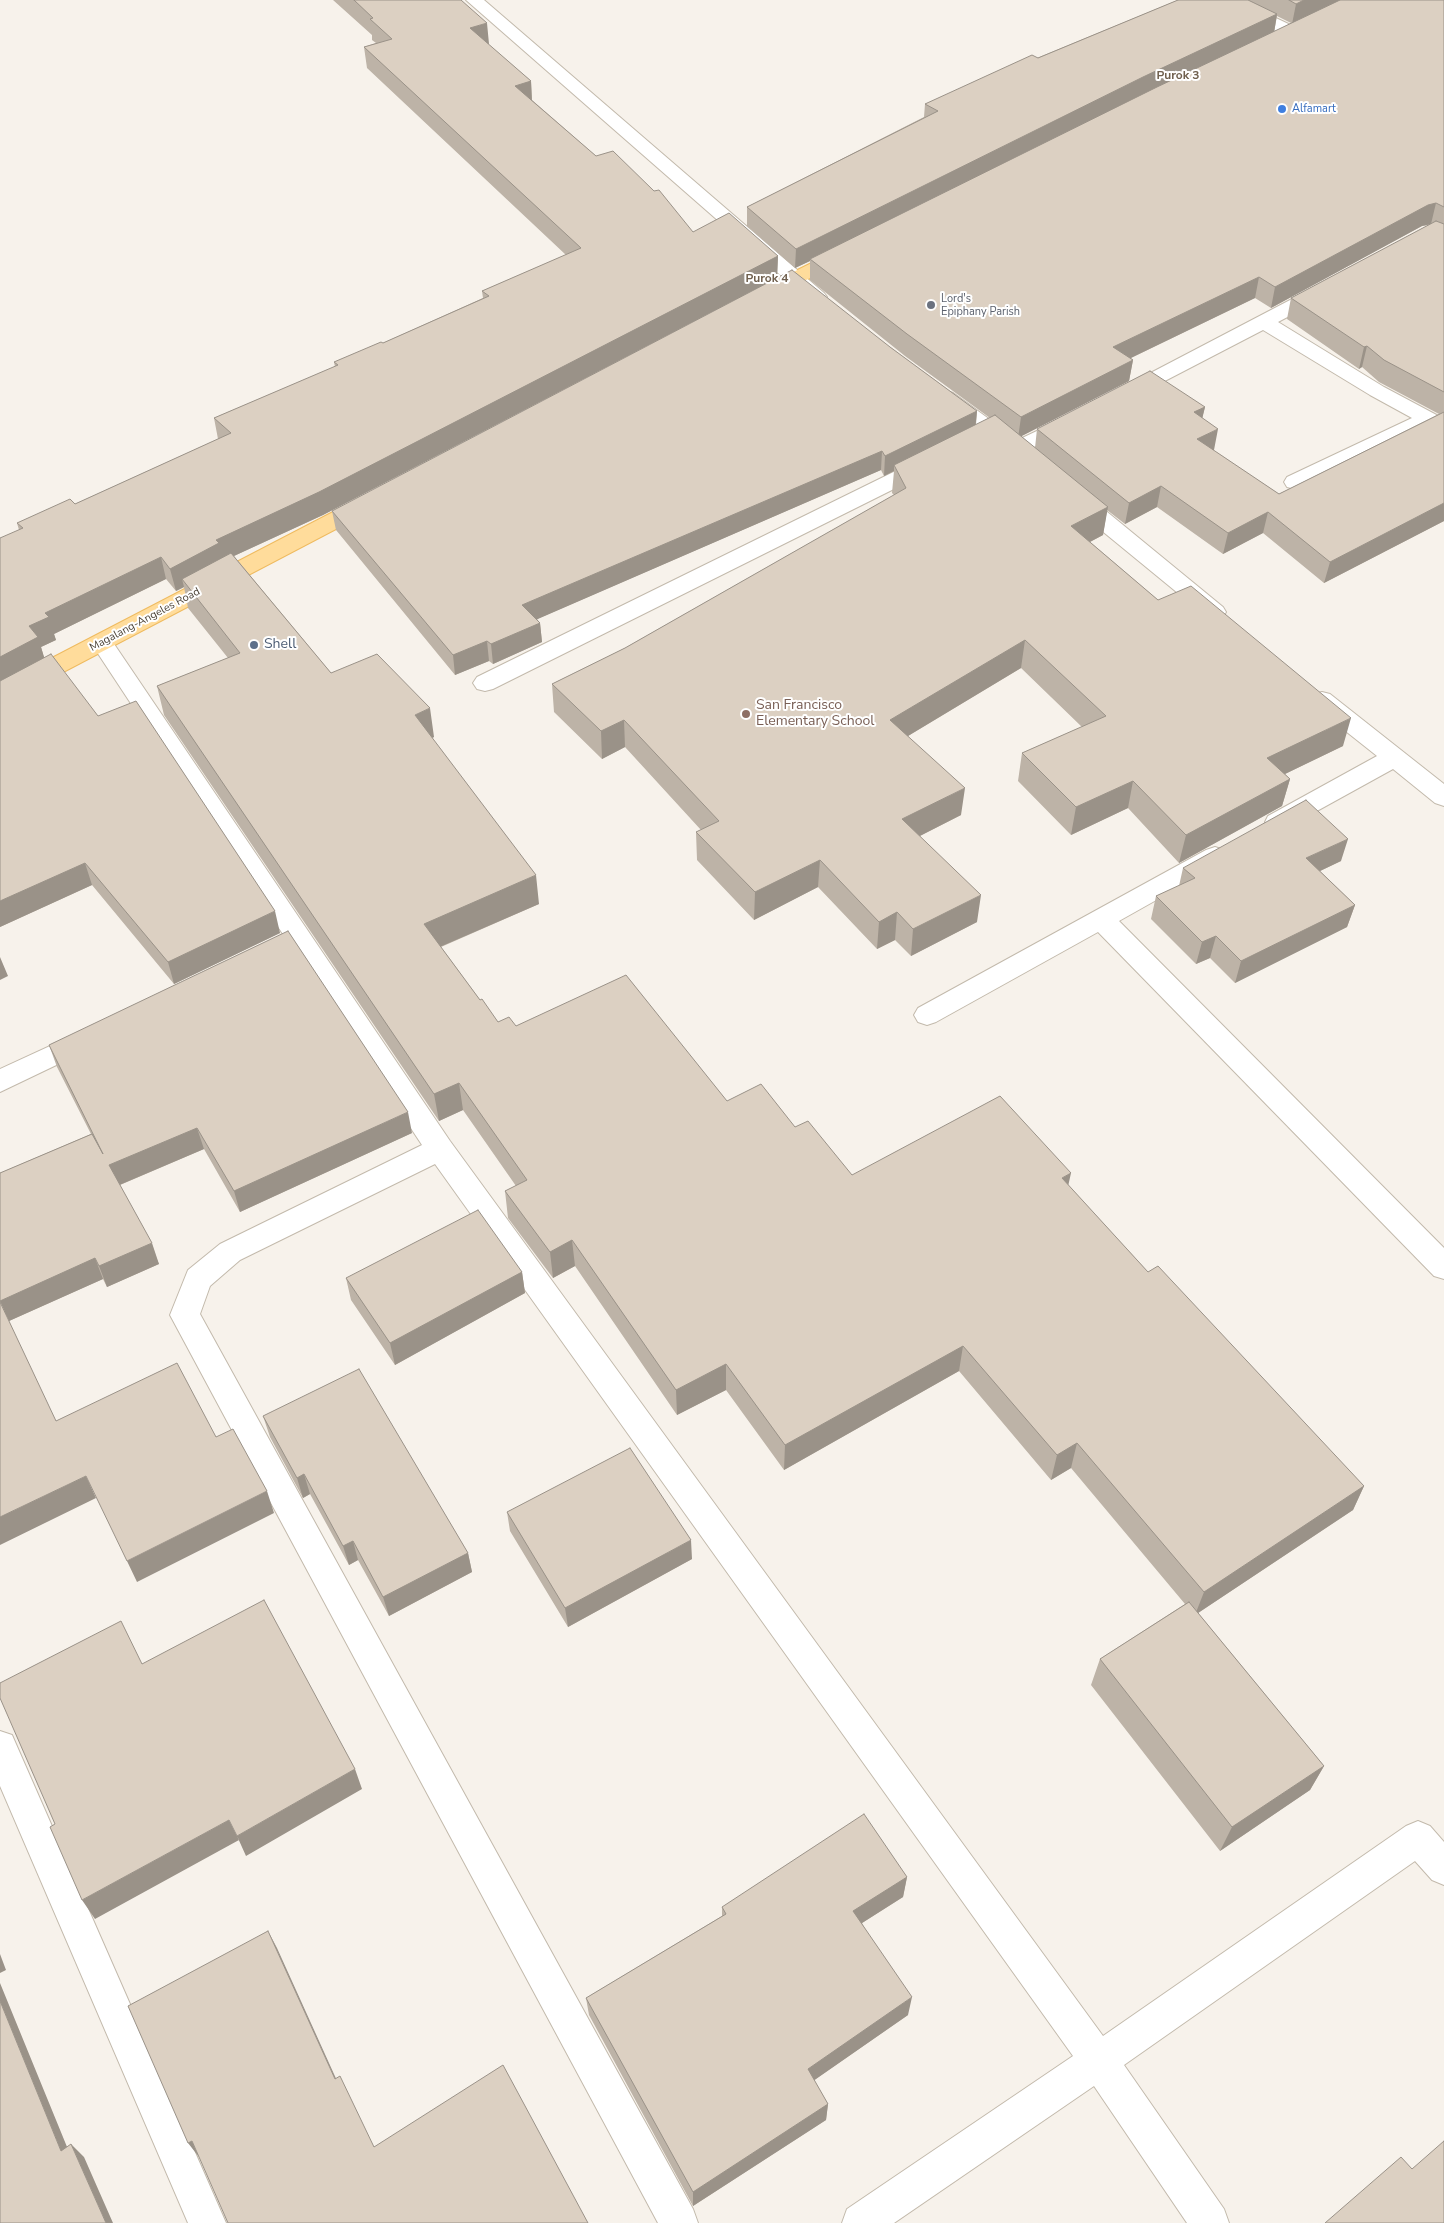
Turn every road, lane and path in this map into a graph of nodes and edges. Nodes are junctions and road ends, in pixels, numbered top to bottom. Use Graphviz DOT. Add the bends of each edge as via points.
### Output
graph roads {
  1 [pos="474,0"];
  2 [pos="1225,0"];
  3 [pos="1301,29"];
  4 [pos="1267,45"];
  5 [pos="864,243"];
  6 [pos="794,279"];
  7 [pos="1343,279"];
  8 [pos="750,302"];
  9 [pos="831,308"];
  10 [pos="1264,322"];
  11 [pos="928,384"];
  12 [pos="1440,424"];
  13 [pos="949,454"];
  14 [pos="1295,482"];
  15 [pos="1061,486"];
  16 [pos="388,492"];
  17 [pos="1233,628"];
  18 [pos="102,643"];
  19 [pos="485,683"];
  20 [pos="1309,690"];
  21 [pos="0,695"];
  22 [pos="1393,758"];
  23 [pos="1444,797"];
  24 [pos="1101,919"];
  25 [pos="927,1015"];
  26 [pos="105,1030"];
  27 [pos="0,1081"];
  28 [pos="440,1149"];
  29 [pos="1444,1267"];
  30 [pos="0,1747"];
  31 [pos="1444,1868"];
  32 [pos="1099,2061"];
  33 [pos="207,2223"];
  34 [pos="679,2223"];
  35 [pos="860,2223"];
  36 [pos="1210,2223"];
  1 -- 6 [label="street"];
  2 -- 3 [label="street"];
  3 -- 4 [label="main road"];
  5 -- 6 [label="main road"];
  6 -- 8 [label="main road"];
  6 -- 9 [label="street"];
  7 -- 10 [label="street"];
  10 -- 11 [label="street" via="1096,408 1024,456 985,436"];
  10 -- 12 [label="street" via="1377,391"];
  12 -- 14 [label="street"];
  13 -- 19 [label="street"];
  15 -- 17 [label="street"];
  16 -- 18 [label="main road, Magalang-Angeles Road"];
  18 -- 21 [label="main road, Magalang-Angeles Road"];
  18 -- 28 [label="street" via="289,942"];
  20 -- 22 [label="street"];
  22 -- 23 [label="street"];
  22 -- 24 [label="street"];
  24 -- 25 [label="street"];
  24 -- 29 [label="street"];
  26 -- 27 [label="street"];
  28 -- 32 [label="street"];
  28 -- 34 [label="street" via="230,1252 198,1279 185,1315"];
  30 -- 33 [label="street"];
  31 -- 32 [label="street" via="1418,1838"];
  32 -- 35 [label="street"];
  32 -- 36 [label="street"];
}
